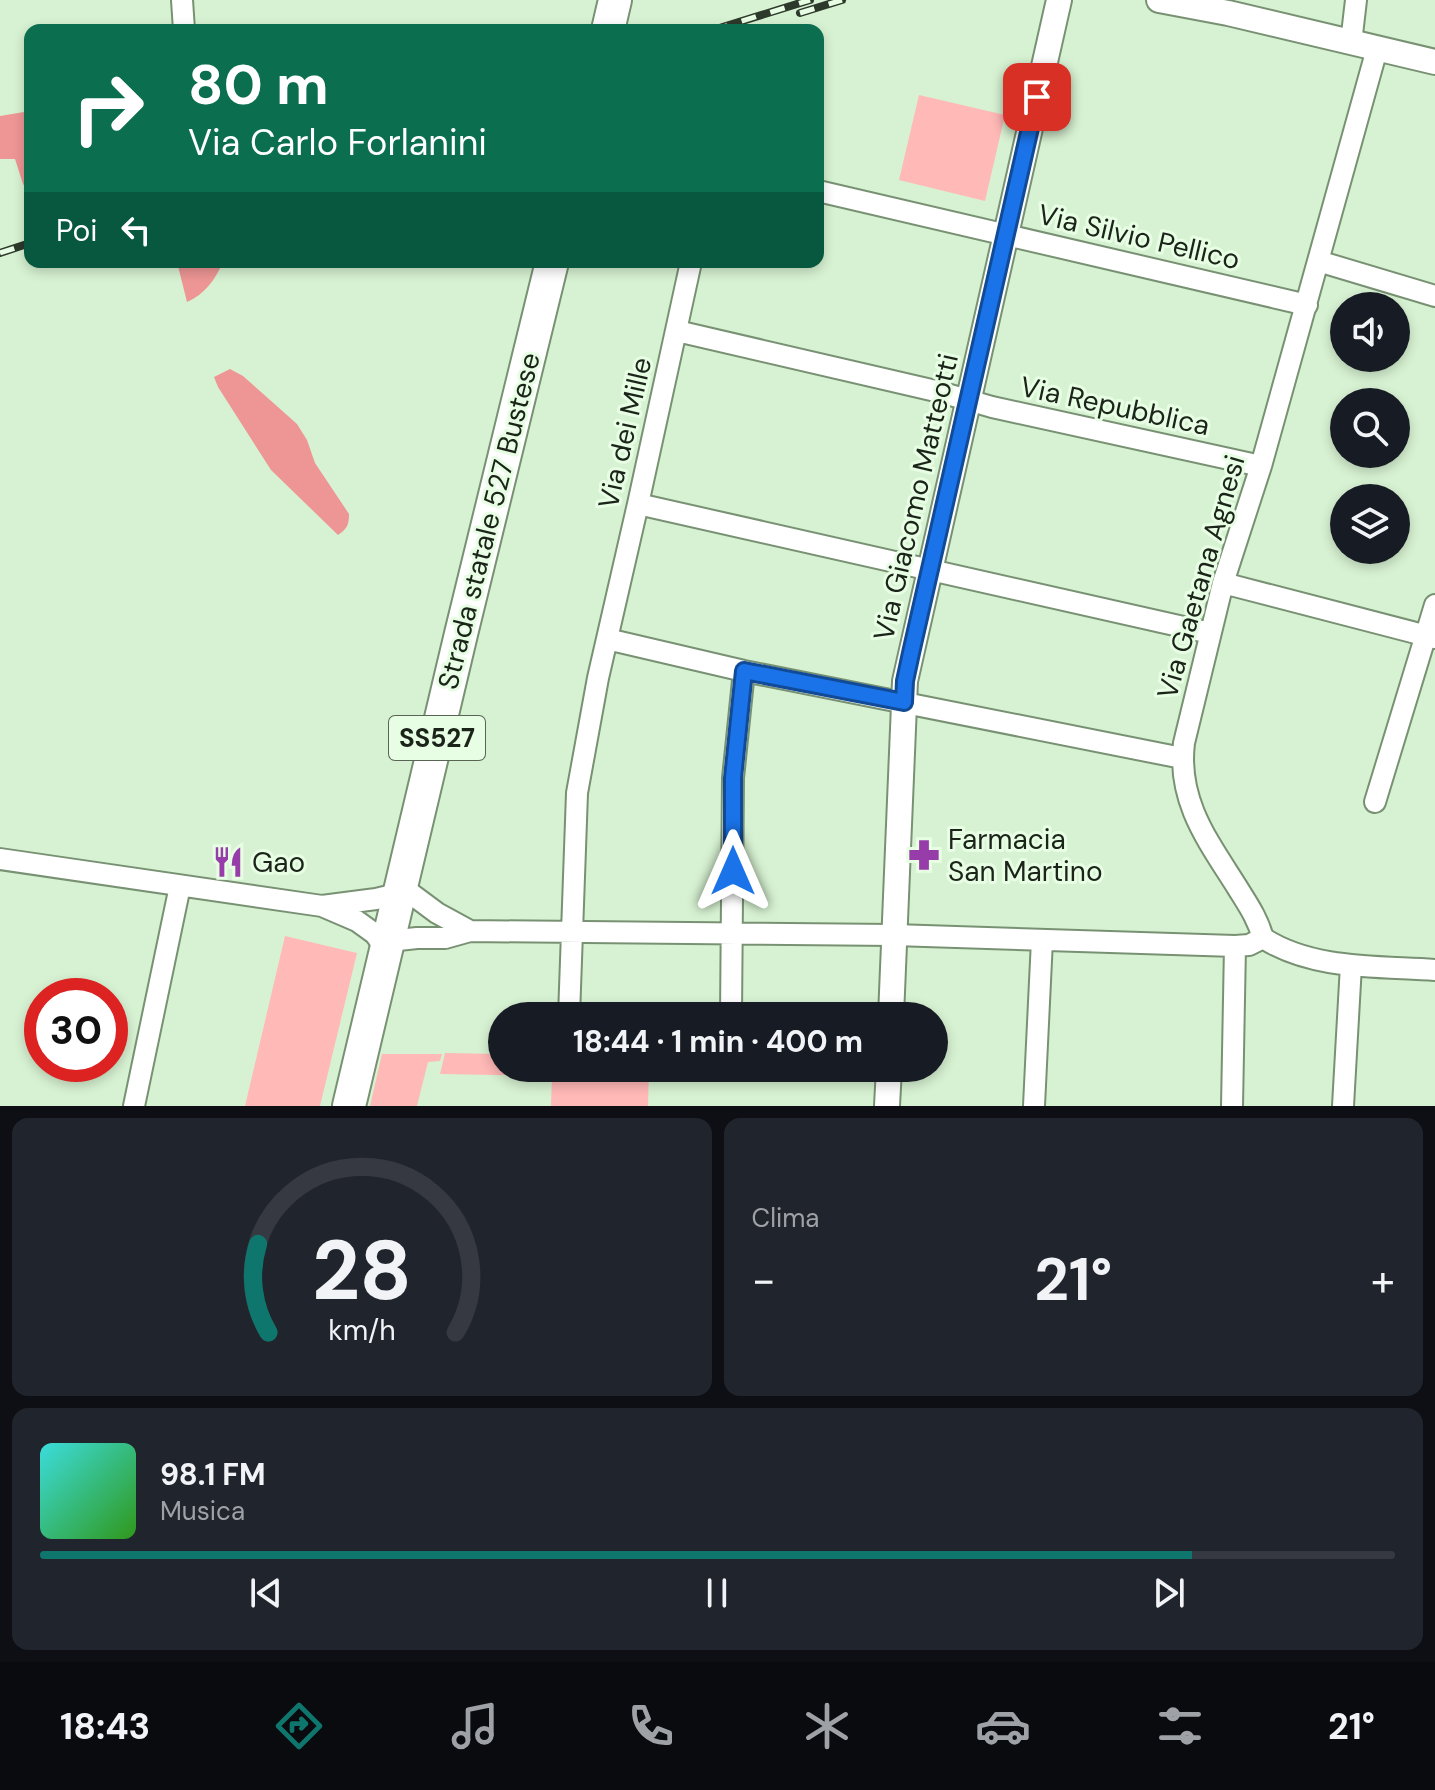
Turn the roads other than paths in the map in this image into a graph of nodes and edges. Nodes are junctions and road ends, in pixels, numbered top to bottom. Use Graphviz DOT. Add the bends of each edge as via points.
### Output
graph roads {
  1 [pos="182,0"];
  2 [pos="615,0"];
  3 [pos="1059,0"];
  4 [pos="1159,0"];
  5 [pos="1356,0"];
  6 [pos="184,24"];
  7 [pos="609,24"];
  8 [pos="1351,43"];
  9 [pos="1377,49"];
  10 [pos="1435,62"];
  11 [pos="824,192"];
  12 [pos="1006,235"];
  13 [pos="1318,261"];
  14 [pos="551,268"];
  15 [pos="690,268"];
  16 [pos="1435,296"];
  17 [pos="1307,305"];
  18 [pos="677,331"];
  19 [pos="968,400"];
  20 [pos="1261,466"];
  21 [pos="638,504"];
  22 [pos="930,570"];
  23 [pos="1223,583"];
  24 [pos="1435,605"];
  25 [pos="1210,633"];
  26 [pos="1430,637"];
  27 [pos="607,639"];
  28 [pos="744,671"];
  29 [pos="904,702"];
  30 [pos="1182,758"];
  31 [pos="1375,802"];
  32 [pos="0,859"];
  33 [pos="180,886"];
  34 [pos="401,890"];
  35 [pos="322,906"];
  36 [pos="470,931"];
  37 [pos="572,931"];
  38 [pos="732,933"];
  39 [pos="894,935"];
  40 [pos="1263,938"];
  41 [pos="1042,940"];
  42 [pos="388,946"];
  43 [pos="1235,946"];
  44 [pos="1351,965"];
  45 [pos="1435,970"];
  46 [pos="569,1002"];
  47 [pos="731,1002"];
  48 [pos="892,1002"];
  49 [pos="888,1082"];
  50 [pos="134,1106"];
  51 [pos="349,1106"];
  52 [pos="887,1106"];
  53 [pos="1034,1106"];
  54 [pos="1232,1106"];
  55 [pos="1343,1106"];
  1 -- 6 [label="street"];
  2 -- 7 [label="main road"];
  3 -- 12 [label="street, Via Giacomo Matteotti"];
  4 -- 8 [label="street"];
  5 -- 8 [label="street"];
  8 -- 9 [label="street"];
  9 -- 10 [label="street"];
  9 -- 13 [label="street, Via Gaetana Agnesi"];
  11 -- 12 [label="street, Via Silvio Pellico"];
  12 -- 17 [label="street, Via Silvio Pellico"];
  12 -- 19 [label="street, Via Giacomo Matteotti"];
  13 -- 16 [label="street"];
  13 -- 17 [label="street, Via Gaetana Agnesi"];
  14 -- 34 [label="main road, Strada statale 527 Bustese / SS527"];
  15 -- 18 [label="street, Via dei Mille"];
  17 -- 20 [label="street, Via Gaetana Agnesi"];
  18 -- 19 [label="street, Via Repubblica"];
  18 -- 21 [label="street, Via dei Mille"];
  19 -- 20 [label="street, Via Repubblica"];
  19 -- 22 [label="street, Via Giacomo Matteotti"];
  20 -- 23 [label="street, Via Gaetana Agnesi"];
  21 -- 22 [label="street"];
  21 -- 27 [label="street, Via dei Mille"];
  22 -- 25 [label="street"];
  22 -- 29 [label="street, Via Giacomo Matteotti"];
  23 -- 25 [label="street, Via Gaetana Agnesi"];
  23 -- 26 [label="street"];
  24 -- 26 [label="street"];
  25 -- 30 [label="street, Via Gaetana Agnesi"];
  26 -- 31 [label="street"];
  27 -- 28 [label="street"];
  27 -- 37 [label="street, Via dei Mille" via="577,793"];
  28 -- 29 [label="street"];
  28 -- 38 [label="street" via="733,778"];
  29 -- 30 [label="street"];
  29 -- 39 [label="street, Via Giacomo Matteotti"];
  30 -- 40 [label="street, Via Gaetana Agnesi" via="1190,805"];
  32 -- 33 [label="street"];
  33 -- 35 [label="street"];
  33 -- 50 [label="street"];
  34 -- 35 [label="street"];
  34 -- 36 [label="street"];
  34 -- 42 [label="main road, Strada statale 527 Bustese / SS527"];
  35 -- 42 [label="street" via="357,921"];
  36 -- 37 [label="street"];
  36 -- 42 [label="street"];
  37 -- 38 [label="street"];
  37 -- 46 [label="street, Via dei Mille"];
  38 -- 39 [label="street"];
  38 -- 47 [label="street"];
  39 -- 41 [label="street"];
  39 -- 48 [label="street, Via Giacomo Matteotti"];
  40 -- 43 [label="street"];
  40 -- 44 [label="street" via="1312,959"];
  41 -- 43 [label="street"];
  41 -- 53 [label="street"];
  42 -- 51 [label="main road, Strada statale 527 Bustese / SS527"];
  43 -- 54 [label="street"];
  44 -- 45 [label="street"];
  44 -- 55 [label="street"];
  49 -- 52 [label="street"];
}
